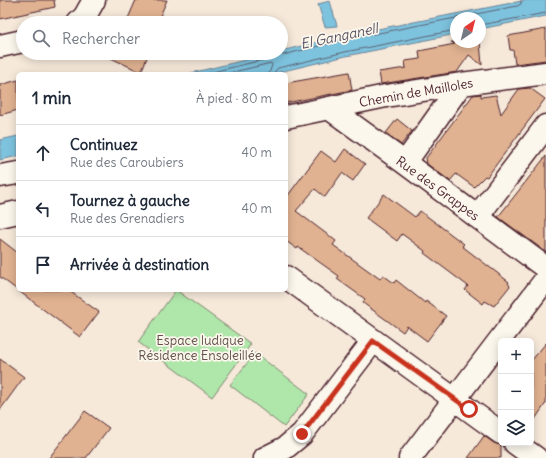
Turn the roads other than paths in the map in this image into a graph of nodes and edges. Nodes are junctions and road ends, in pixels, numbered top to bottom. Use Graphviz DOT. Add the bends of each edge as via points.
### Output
graph roads {
  1 [pos="94,0"];
  2 [pos="85,16"];
  3 [pos="16,43"];
  4 [pos="0,46"];
  5 [pos="546,73"];
  6 [pos="461,84"];
  7 [pos="328,108"];
  8 [pos="288,117"];
  9 [pos="546,126"];
  10 [pos="405,163"];
  11 [pos="16,173"];
  12 [pos="0,176"];
  13 [pos="16,212"];
  14 [pos="0,216"];
  15 [pos="477,217"];
  16 [pos="546,268"];
  17 [pos="288,278"];
  18 [pos="546,279"];
  19 [pos="373,341"];
  20 [pos="456,399"];
  21 [pos="498,431"];
  22 [pos="519,446"];
  23 [pos="292,453"];
  24 [pos="265,458"];
  25 [pos="410,458"];
  26 [pos="536,458"];
  1 -- 2 [label="street"];
  3 -- 4 [label="street"];
  5 -- 6 [label="street, Chemin de Mailloles"];
  6 -- 7 [label="street, Chemin de Mailloles"];
  6 -- 10 [label="street"];
  7 -- 8 [label="street, Chemin de Mailloles"];
  7 -- 10 [label="street, Rue des Grappes"];
  9 -- 15 [label="street"];
  10 -- 15 [label="street, Rue des Grappes"];
  11 -- 12 [label="street"];
  13 -- 14 [label="street"];
  15 -- 16 [label="street, Rue des Grappes"];
  17 -- 19 [label="street"];
  18 -- 20 [label="street"];
  19 -- 20 [label="street"];
  19 -- 23 [label="street" via="302,434"];
  20 -- 21 [label="street"];
  20 -- 25 [label="street"];
  22 -- 26 [label="street"];
  23 -- 24 [label="street"];
}
